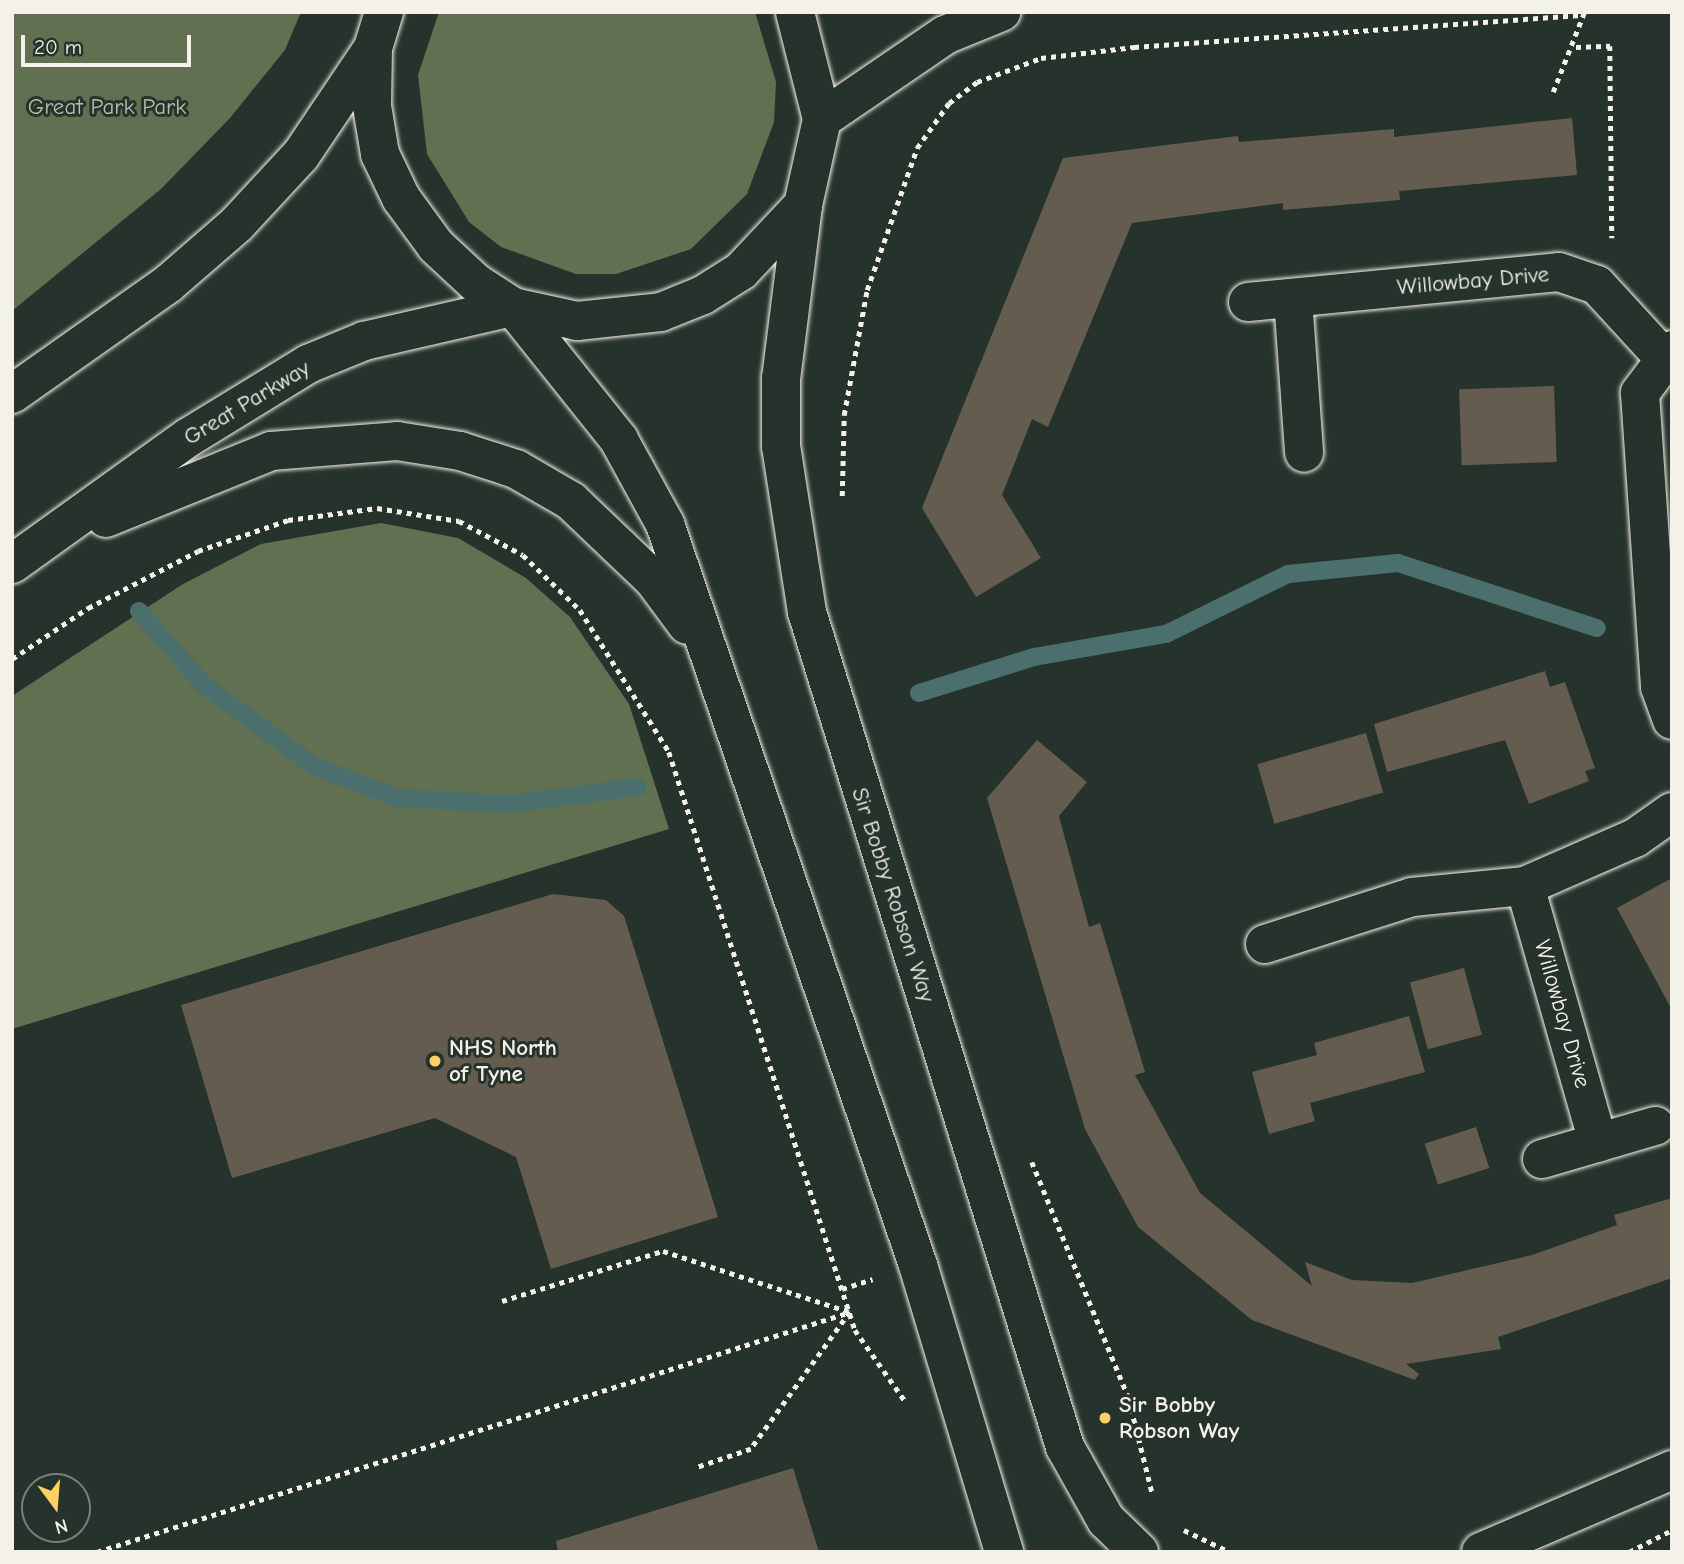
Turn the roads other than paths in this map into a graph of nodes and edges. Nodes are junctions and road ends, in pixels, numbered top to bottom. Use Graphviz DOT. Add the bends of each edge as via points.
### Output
graph roads {
  1 [pos="795,12"];
  2 [pos="1001,12"];
  3 [pos="379,30"];
  4 [pos="822,119"];
  5 [pos="803,205"];
  6 [pos="1293,298"];
  7 [pos="1248,302"];
  8 [pos="513,307"];
  9 [pos="1667,353"];
  10 [pos="12,394"];
  11 [pos="1304,453"];
  12 [pos="17,561"];
  13 [pos="705,649"];
  14 [pos="1672,720"];
  15 [pos="1672,812"];
  16 [pos="1525,886"];
  17 [pos="1265,944"];
  18 [pos="1655,1126"];
  19 [pos="1598,1143"];
  20 [pos="1542,1159"];
  21 [pos="1672,1470"];
  22 [pos="1560,1523"];
  23 [pos="1004,1552"];
  24 [pos="1139,1552"];
  25 [pos="1481,1552"];
  26 [pos="1532,1552"];
  1 -- 4 [label="street"];
  2 -- 4 [label="street" via="946,36"];
  3 -- 8 [label="street, Great Parkway" via="376,130 401,198 436,246"];
  3 -- 10 [label="street, Great Parkway" via="343,100 237,224 168,284"];
  4 -- 5 [label="street"];
  5 -- 8 [label="street, Great Parkway" via="741,271 661,312 577,321"];
  5 -- 24 [label="street, Sir Bobby Robson Way" via="781,378 781,446 807,612 1065,1447 1106,1520"];
  6 -- 7 [label="street, Willowbay Drive"];
  6 -- 9 [label="street, Willowbay Drive" via="1559,272 1597,285"];
  6 -- 11 [label="street"];
  8 -- 12 [label="street, Great Parkway" via="364,341 308,364 189,437"];
  8 -- 13 [label="street" via="645,481 665,524"];
  9 -- 14 [label="street, Willowbay Drive" via="1640,393 1640,435 1660,687"];
  12 -- 13 [label="street" via="185,481 271,452 397,441 516,468 571,501 653,579"];
  13 -- 23 [label="street" via="918,1265"];
  15 -- 16 [label="street" via="1634,838"];
  16 -- 17 [label="street" via="1412,897"];
  16 -- 19 [label="street, Willowbay Drive"];
  18 -- 19 [label="street"];
  19 -- 20 [label="street"];
  21 -- 22 [label="street"];
  22 -- 25 [label="street"];
  22 -- 26 [label="street"];
}
